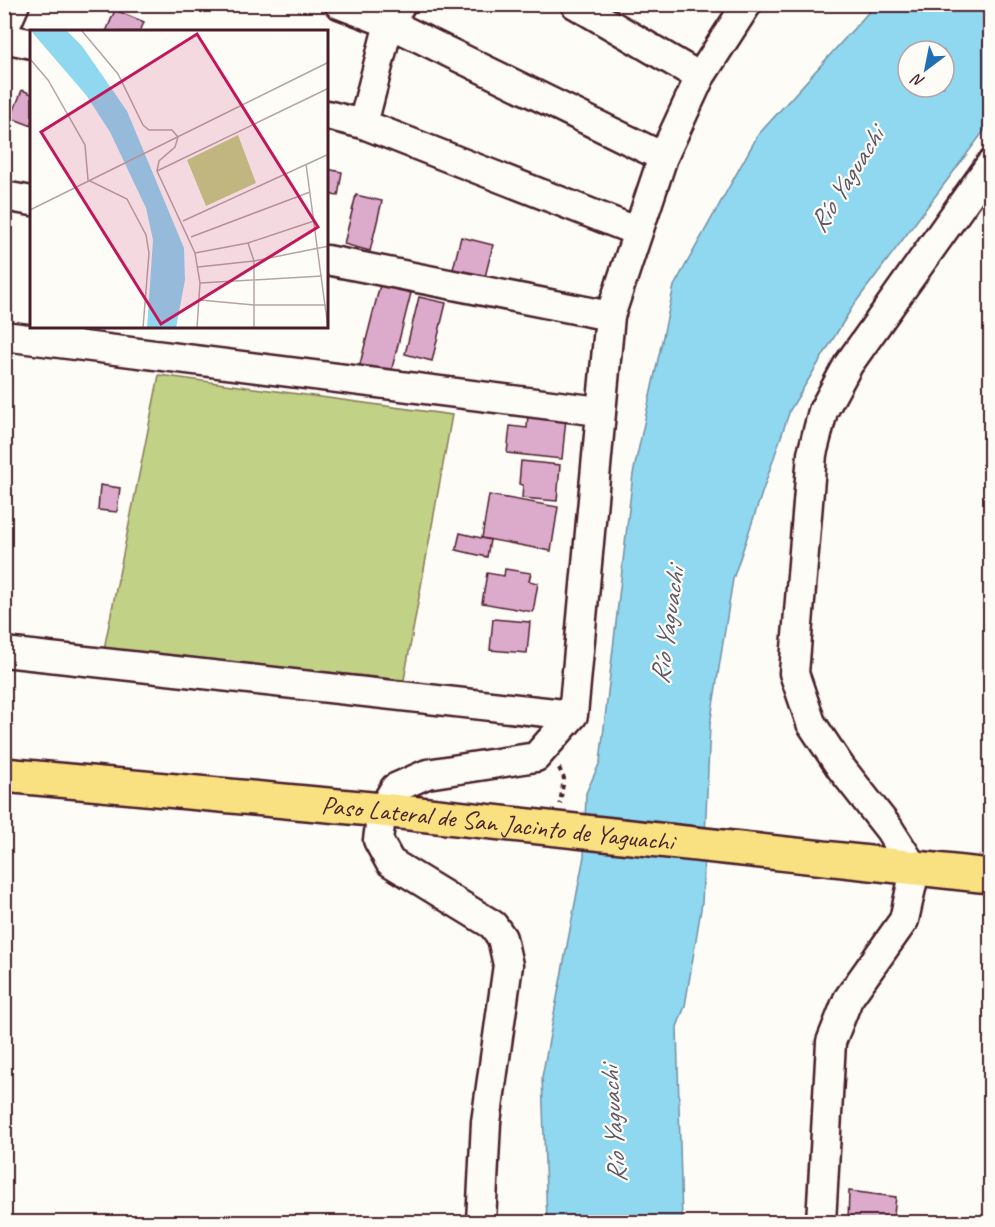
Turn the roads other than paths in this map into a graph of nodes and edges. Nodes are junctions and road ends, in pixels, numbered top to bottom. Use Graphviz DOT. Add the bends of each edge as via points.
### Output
graph roads {
  1 [pos="15,4"];
  2 [pos="339,4"];
  3 [pos="575,4"];
  4 [pos="747,4"];
  5 [pos="395,14"];
  6 [pos="4,29"];
  7 [pos="4,38"];
  8 [pos="30,44"];
  9 [pos="700,77"];
  10 [pos="328,115"];
  11 [pos="363,124"];
  12 [pos="663,157"];
  13 [pos="990,165"];
  14 [pos="4,196"];
  15 [pos="30,201"];
  16 [pos="636,231"];
  17 [pos="328,260"];
  18 [pos="609,316"];
  19 [pos="4,336"];
  20 [pos="599,411"];
  21 [pos="4,652"];
  22 [pos="573,715"];
  23 [pos="4,775"];
  24 [pos="382,810"];
  25 [pos="915,870"];
  26 [pos="990,876"];
  27 [pos="481,1222"];
  28 [pos="821,1222"];
  1 -- 6 [label="street"];
  2 -- 5 [label="street"];
  3 -- 9 [label="street"];
  4 -- 9 [label="street"];
  5 -- 11 [label="street"];
  5 -- 12 [label="street"];
  7 -- 8 [label="street"];
  9 -- 12 [label="street"];
  10 -- 11 [label="street"];
  11 -- 16 [label="street"];
  12 -- 16 [label="street"];
  13 -- 25 [label="street" via="848,365 823,411 812,454 794,673 811,723"];
  14 -- 15 [label="street"];
  16 -- 18 [label="street"];
  17 -- 18 [label="street"];
  18 -- 20 [label="street"];
  19 -- 20 [label="street"];
  20 -- 22 [label="street"];
  21 -- 22 [label="street"];
  22 -- 24 [label="street" via="536,757 427,774 395,788"];
  23 -- 24 [label="main road, Paso Lateral de San Jacinto de Yaguachi"];
  24 -- 25 [label="main road, Paso Lateral de San Jacinto de Yaguachi"];
  24 -- 27 [label="street" via="378,840 390,862 492,925 502,938 508,965 486,1122"];
  25 -- 26 [label="main road, Paso Lateral de San Jacinto de Yaguachi"];
  25 -- 28 [label="street" via="904,920 848,999 831,1042"];
}
